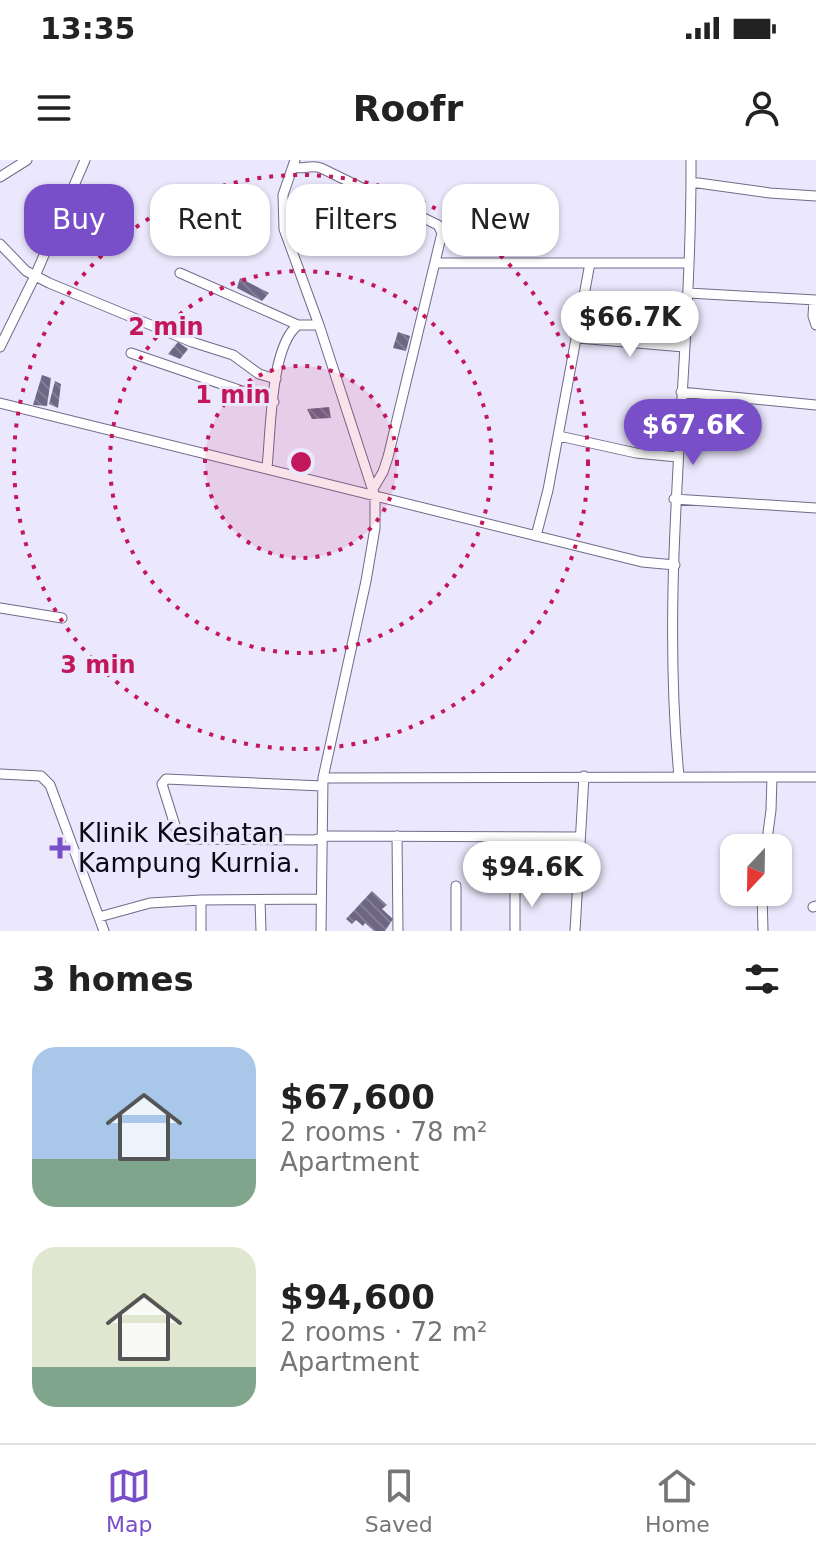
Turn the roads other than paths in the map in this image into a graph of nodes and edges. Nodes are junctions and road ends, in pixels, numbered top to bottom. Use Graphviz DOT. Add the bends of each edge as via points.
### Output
graph roads {
  1 [pos="27,160"];
  2 [pos="85,160"];
  3 [pos="691,160"];
  4 [pos="293,162"];
  5 [pos="0,177"];
  6 [pos="691,182"];
  7 [pos="816,196"];
  8 [pos="0,244"];
  9 [pos="435,263"];
  10 [pos="590,263"];
  11 [pos="688,263"];
  12 [pos="180,273"];
  13 [pos="35,276"];
  14 [pos="688,293"];
  15 [pos="815,300"];
  16 [pos="298,325"];
  17 [pos="319,325"];
  18 [pos="816,325"];
  19 [pos="578,338"];
  20 [pos="0,347"];
  21 [pos="684,347"];
  22 [pos="131,353"];
  23 [pos="276,379"];
  24 [pos="681,392"];
  25 [pos="274,402"];
  26 [pos="0,403"];
  27 [pos="816,405"];
  28 [pos="559,436"];
  29 [pos="677,457"];
  30 [pos="267,467"];
  31 [pos="374,493"];
  32 [pos="674,499"];
  33 [pos="816,508"];
  34 [pos="536,536"];
  35 [pos="675,565"];
  36 [pos="0,608"];
  37 [pos="62,618"];
  38 [pos="0,774"];
  39 [pos="584,776"];
  40 [pos="679,776"];
  41 [pos="772,777"];
  42 [pos="816,777"];
  43 [pos="322,782"];
  44 [pos="768,834"];
  45 [pos="397,836"];
  46 [pos="579,837"];
  47 [pos="321,838"];
  48 [pos="456,886"];
  49 [pos="515,887"];
  50 [pos="321,899"];
  51 [pos="201,900"];
  52 [pos="260,900"];
  53 [pos="762,906"];
  54 [pos="99,917"];
  55 [pos="104,931"];
  56 [pos="201,931"];
  57 [pos="261,931"];
  58 [pos="321,931"];
  59 [pos="398,931"];
  60 [pos="456,931"];
  61 [pos="515,931"];
  62 [pos="575,931"];
  63 [pos="763,931"];
  1 -- 5 [label="street"];
  2 -- 13 [label="street"];
  3 -- 6 [label="street"];
  4 -- 9 [label="street" via="304,169 316,165 438,225 442,233"];
  4 -- 17 [label="street" via="283,195 284,229"];
  6 -- 7 [label="street"];
  6 -- 11 [label="street"];
  8 -- 13 [label="street"];
  9 -- 10 [label="street"];
  9 -- 31 [label="street"];
  10 -- 11 [label="street"];
  10 -- 19 [label="street"];
  11 -- 14 [label="street"];
  12 -- 16 [label="street"];
  13 -- 20 [label="street"];
  13 -- 23 [label="street" via="233,355"];
  14 -- 15 [label="street"];
  14 -- 21 [label="street"];
  15 -- 18 [label="street"];
  16 -- 17 [label="street"];
  16 -- 23 [label="street" via="285,343"];
  17 -- 31 [label="street"];
  19 -- 21 [label="street"];
  19 -- 28 [label="street"];
  21 -- 24 [label="street"];
  22 -- 25 [label="street"];
  23 -- 25 [label="street"];
  24 -- 27 [label="street"];
  24 -- 29 [label="street"];
  25 -- 30 [label="street"];
  26 -- 30 [label="street"];
  28 -- 29 [label="street"];
  28 -- 34 [label="street"];
  29 -- 32 [label="street"];
  30 -- 31 [label="street"];
  31 -- 34 [label="street"];
  31 -- 43 [label="street" via="375,528 366,581"];
  32 -- 33 [label="street"];
  32 -- 35 [label="street"];
  34 -- 35 [label="street"];
  35 -- 40 [label="street"];
  36 -- 37 [label="street"];
  38 -- 54 [label="street" via="41,776 50,785"];
  39 -- 40 [label="street"];
  39 -- 43 [label="street"];
  39 -- 46 [label="street"];
  40 -- 41 [label="street"];
  41 -- 42 [label="street"];
  41 -- 44 [label="street"];
  43 -- 47 [label="street"];
  43 -- 47 [label="street" via="166,779 162,784 182,838"];
  45 -- 46 [label="street"];
  45 -- 47 [label="street"];
  45 -- 59 [label="street"];
  46 -- 62 [label="street"];
  47 -- 50 [label="street"];
  48 -- 60 [label="street"];
  49 -- 61 [label="street"];
  50 -- 52 [label="street"];
  50 -- 58 [label="street"];
  51 -- 52 [label="street"];
  51 -- 54 [label="street" via="150,903"];
  51 -- 56 [label="street"];
  52 -- 57 [label="street"];
  53 -- 63 [label="street"];
  54 -- 55 [label="street"];
}
